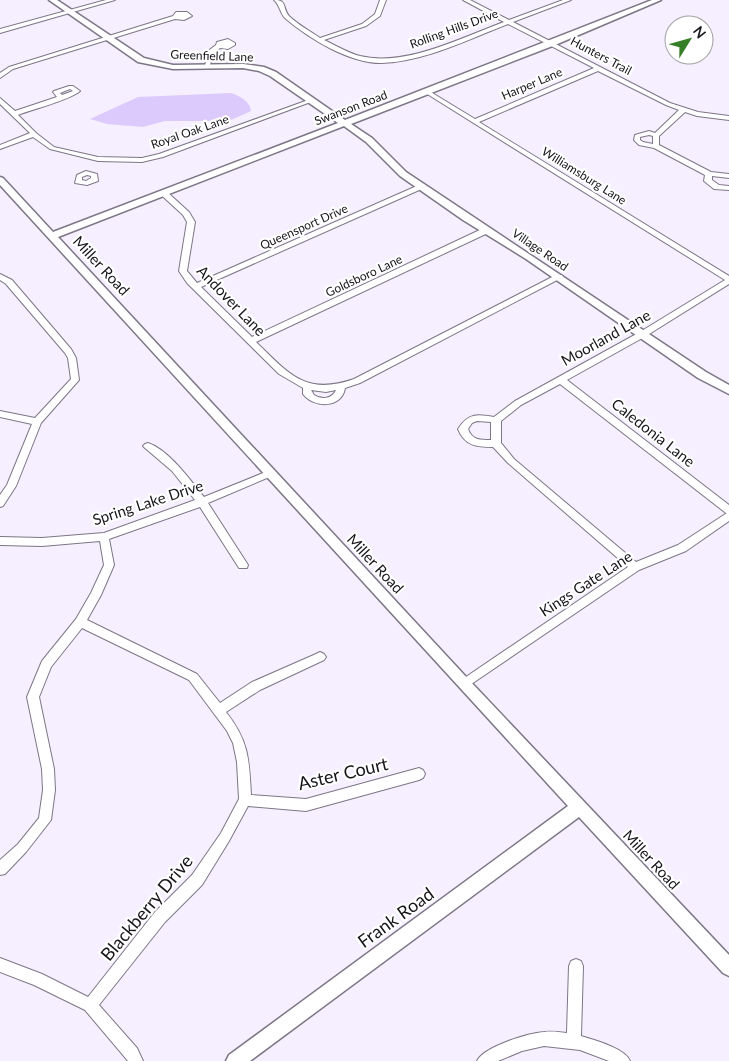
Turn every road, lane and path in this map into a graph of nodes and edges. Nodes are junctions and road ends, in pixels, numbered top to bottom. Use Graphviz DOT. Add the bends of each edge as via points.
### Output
graph roads {
  1 [pos="52,0"];
  2 [pos="112,0"];
  3 [pos="277,0"];
  4 [pos="383,0"];
  5 [pos="466,0"];
  6 [pos="568,0"];
  7 [pos="658,0"];
  8 [pos="69,12"];
  9 [pos="175,17"];
  10 [pos="509,21"];
  11 [pos="0,31"];
  12 [pos="107,38"];
  13 [pos="319,40"];
  14 [pos="552,43"];
  15 [pos="219,46"];
  16 [pos="207,66"];
  17 [pos="599,68"];
  18 [pos="0,76"];
  19 [pos="427,92"];
  20 [pos="61,98"];
  21 [pos="0,100"];
  22 [pos="313,100"];
  23 [pos="683,110"];
  24 [pos="14,114"];
  25 [pos="729,118"];
  26 [pos="475,121"];
  27 [pos="345,123"];
  28 [pos="34,134"];
  29 [pos="656,135"];
  30 [pos="656,146"];
  31 [pos="0,147"];
  32 [pos="98,159"];
  33 [pos="89,173"];
  34 [pos="709,174"];
  35 [pos="729,176"];
  36 [pos="0,180"];
  37 [pos="422,187"];
  38 [pos="729,188"];
  39 [pos="163,193"];
  40 [pos="487,230"];
  41 [pos="52,236"];
  42 [pos="0,276"];
  43 [pos="558,277"];
  44 [pos="729,280"];
  45 [pos="195,287"];
  46 [pos="643,334"];
  47 [pos="251,342"];
  48 [pos="560,379"];
  49 [pos="307,386"];
  50 [pos="341,387"];
  51 [pos="729,390"];
  52 [pos="0,414"];
  53 [pos="496,420"];
  54 [pos="36,422"];
  55 [pos="496,444"];
  56 [pos="148,446"];
  57 [pos="271,473"];
  58 [pos="202,502"];
  59 [pos="0,503"];
  60 [pos="729,510"];
  61 [pos="729,516"];
  62 [pos="104,537"];
  63 [pos="0,541"];
  64 [pos="242,565"];
  65 [pos="635,567"];
  66 [pos="80,622"];
  67 [pos="320,657"];
  68 [pos="464,684"];
  69 [pos="218,710"];
  70 [pos="419,774"];
  71 [pos="245,800"];
  72 [pos="580,807"];
  73 [pos="0,869"];
  74 [pos="0,965"];
  75 [pos="576,966"];
  76 [pos="729,967"];
  77 [pos="90,1005"];
  78 [pos="574,1040"];
  79 [pos="136,1061"];
  80 [pos="236,1061"];
  81 [pos="484,1061"];
  82 [pos="623,1061"];
  1 -- 8 [label="street, Greenfield Lane"];
  2 -- 8 [label="street"];
  3 -- 13 [label="street, Rolling Hills Drive" via="286,16"];
  4 -- 13 [label="street" via="378,15 364,25"];
  5 -- 10 [label="street, Hunters Trail"];
  6 -- 10 [label="street, Rolling Hills Drive"];
  7 -- 14 [label="street, Swanson Road"];
  8 -- 11 [label="street"];
  8 -- 12 [label="street, Greenfield Lane"];
  9 -- 12 [label="street"];
  10 -- 13 [label="street, Rolling Hills Drive" via="399,60 356,57"];
  10 -- 14 [label="street, Hunters Trail"];
  12 -- 16 [label="street, Greenfield Lane" via="152,63 173,67"];
  12 -- 18 [label="street" via="11,68"];
  14 -- 17 [label="street, Hunters Trail"];
  14 -- 19 [label="street, Swanson Road"];
  15 -- 16 [label="street" via="210,52"];
  16 -- 22 [label="street, Greenfield Lane" via="261,69"];
  17 -- 23 [label="street, Hunters Trail"];
  17 -- 26 [label="street, Harper Lane"];
  19 -- 26 [label="street, Williamsburg Lane"];
  19 -- 27 [label="street, Swanson Road"];
  20 -- 24 [label="street"];
  21 -- 24 [label="street, Royal Oak Lane"];
  22 -- 27 [label="street, Greenfield Lane"];
  22 -- 32 [label="street, Royal Oak Lane" via="161,156 142,160"];
  23 -- 25 [label="street, Hunters Trail"];
  23 -- 29 [label="street"];
  24 -- 28 [label="street, Royal Oak Lane"];
  26 -- 44 [label="street, Williamsburg Lane"];
  27 -- 37 [label="street, Village Road" via="369,140 402,174"];
  27 -- 39 [label="street, Swanson Road"];
  28 -- 31 [label="street"];
  28 -- 32 [label="street, Royal Oak Lane" via="52,148"];
  29 -- 30 [label="street"];
  29 -- 30 [label="street" via="637,136 637,140 648,146"];
  30 -- 34 [label="street"];
  32 -- 33 [label="street"];
  34 -- 35 [label="street"];
  34 -- 38 [label="street" via="707,178 712,184"];
  36 -- 41 [label="street, Miller Road"];
  37 -- 40 [label="street, Village Road"];
  37 -- 45 [label="street, Queensport Drive"];
  39 -- 41 [label="street, Swanson Road"];
  39 -- 45 [label="street, Andover Lane" via="191,222 183,271"];
  40 -- 43 [label="street, Village Road"];
  40 -- 47 [label="street, Goldsboro Lane"];
  41 -- 57 [label="street, Miller Road"];
  42 -- 54 [label="street" via="9,282 72,358 76,380"];
  43 -- 46 [label="street, Village Road"];
  43 -- 50 [label="street, Andover Lane"];
  44 -- 46 [label="street, Moorland Lane"];
  45 -- 47 [label="street, Andover Lane"];
  46 -- 48 [label="street, Moorland Lane"];
  46 -- 51 [label="street, Village Road"];
  47 -- 49 [label="street, Andover Lane" via="282,372 298,384"];
  48 -- 53 [label="street, Moorland Lane"];
  48 -- 60 [label="street, Caledonia Lane"];
  49 -- 50 [label="street, Andover Lane" via="318,389"];
  49 -- 50 [label="street, Andover Lane" via="307,394 313,400 323,402 333,400 340,394"];
  52 -- 54 [label="street"];
  53 -- 55 [label="street"];
  53 -- 55 [label="street" via="475,417 466,422 463,429 465,437 474,443"];
  54 -- 59 [label="street" via="11,486"];
  55 -- 65 [label="street" via="511,461"];
  56 -- 58 [label="street" via="162,454"];
  57 -- 58 [label="street, Spring Lake Drive"];
  57 -- 68 [label="street, Miller Road"];
  58 -- 62 [label="street, Spring Lake Drive"];
  58 -- 64 [label="street"];
  61 -- 65 [label="street, Kings Gate Lane" via="682,548"];
  62 -- 63 [label="street, Spring Lake Drive" via="42,542"];
  62 -- 66 [label="street" via="109,565"];
  65 -- 68 [label="street, Kings Gate Lane"];
  66 -- 69 [label="street" via="193,678"];
  66 -- 73 [label="street" via="46,664 33,697 48,768 50,790 45,820"];
  67 -- 69 [label="street" via="256,686"];
  68 -- 72 [label="street, Miller Road"];
  69 -- 71 [label="street" via="239,742"];
  70 -- 71 [label="street, Aster Court" via="306,805"];
  71 -- 77 [label="street, Blackberry Drive" via="197,880 160,918"];
  72 -- 76 [label="street, Miller Road"];
  72 -- 80 [label="street, Frank Road"];
  74 -- 77 [label="street"];
  75 -- 78 [label="street"];
  77 -- 79 [label="street"];
  78 -- 81 [label="street" via="535,1040"];
  78 -- 82 [label="street"];
}
